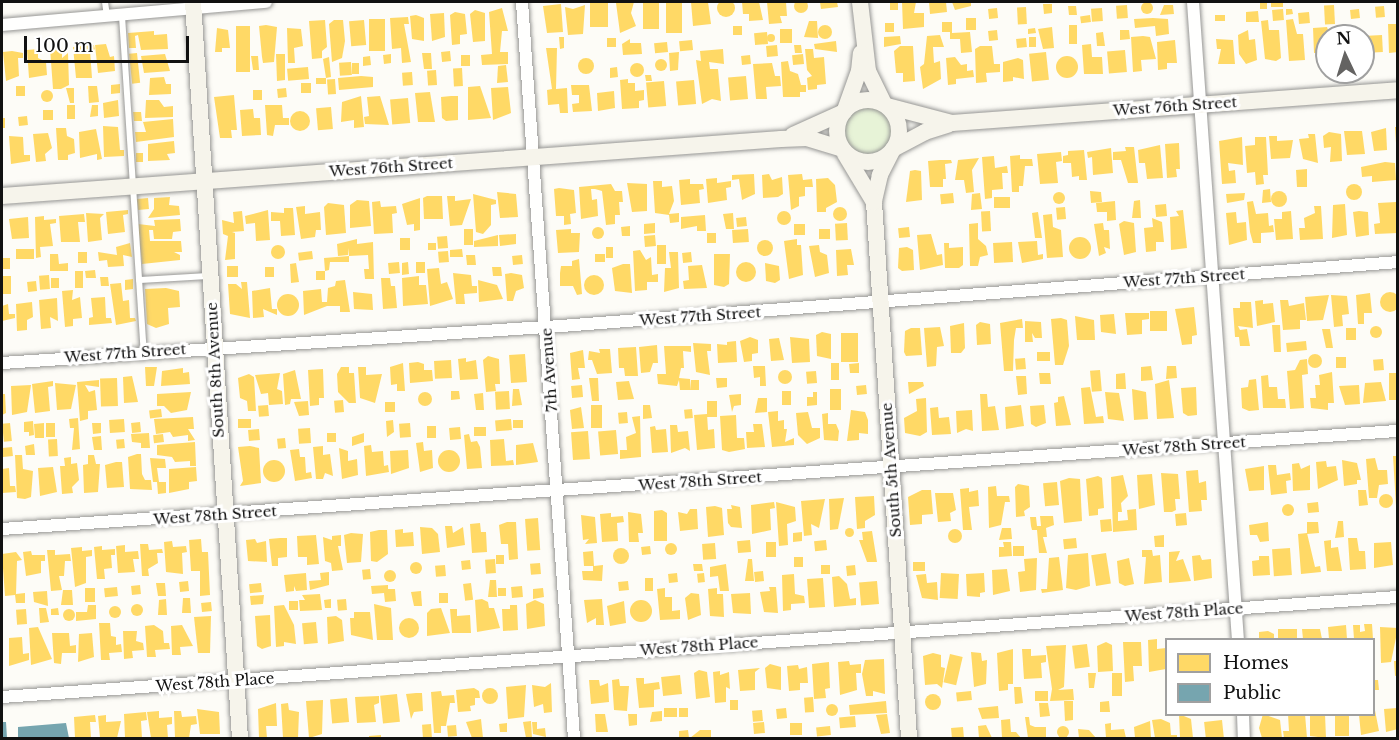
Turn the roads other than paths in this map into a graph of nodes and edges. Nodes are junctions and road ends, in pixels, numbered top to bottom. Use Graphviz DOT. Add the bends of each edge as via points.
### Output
graph roads {
  1 [pos="105,2"];
  2 [pos="266,2"];
  3 [pos="522,2"];
  4 [pos="860,2"];
  5 [pos="1193,2"];
  6 [pos="193,4"];
  7 [pos="122,16"];
  8 [pos="107,18"];
  9 [pos="2,25"];
  10 [pos="862,40"];
  11 [pos="1398,90"];
  12 [pos="886,105"];
  13 [pos="1200,105"];
  14 [pos="844,111"];
  15 [pos="952,123"];
  16 [pos="781,139"];
  17 [pos="843,150"];
  18 [pos="893,150"];
  19 [pos="533,158"];
  20 [pos="202,180"];
  21 [pos="132,185"];
  22 [pos="2,196"];
  23 [pos="874,202"];
  24 [pos="1398,262"];
  25 [pos="209,276"];
  26 [pos="1212,276"];
  27 [pos="139,280"];
  28 [pos="879,302"];
  29 [pos="546,327"];
  30 [pos="214,347"];
  31 [pos="144,352"];
  32 [pos="2,363"];
  33 [pos="1398,431"];
  34 [pos="1225,444"];
  35 [pos="891,467"];
  36 [pos="556,491"];
  37 [pos="224,514"];
  38 [pos="2,529"];
  39 [pos="1398,597"];
  40 [pos="1236,608"];
  41 [pos="903,632"];
  42 [pos="1238,638"];
  43 [pos="568,654"];
  44 [pos="235,681"];
  45 [pos="2,697"];
  46 [pos="1242,716"];
  47 [pos="240,738"];
  48 [pos="574,738"];
  49 [pos="909,738"];
  50 [pos="1244,738"];
  1 -- 8 [label="lane"];
  2 -- 6 [label="street"];
  3 -- 19 [label="street, 7th Avenue"];
  4 -- 10 [label="street"];
  5 -- 13 [label="street"];
  6 -- 7 [label="street"];
  6 -- 20 [label="street, South 8th Avenue"];
  7 -- 8 [label="street"];
  7 -- 21 [label="lane"];
  8 -- 9 [label="street"];
  10 -- 12 [label="street" via="868,70"];
  10 -- 14 [label="street" via="859,71"];
  11 -- 13 [label="street, West 76th Street"];
  12 -- 14 [label="street" via="868,100"];
  12 -- 15 [label="street, West 76th Street"];
  12 -- 18 [label="street" via="898,122"];
  13 -- 15 [label="street, West 76th Street"];
  13 -- 26 [label="street"];
  14 -- 16 [label="street, West 76th Street"];
  14 -- 17 [label="street" via="837,130"];
  15 -- 18 [label="street, West 76th Street" via="925,132"];
  16 -- 17 [label="street, West 76th Street" via="807,138"];
  16 -- 19 [label="street, West 76th Street"];
  17 -- 18 [label="street" via="856,160 868,162 884,158"];
  17 -- 23 [label="street, South 5th Avenue"];
  18 -- 23 [label="street, South 5th Avenue" via="880,175"];
  19 -- 20 [label="street, West 76th Street"];
  19 -- 29 [label="street, 7th Avenue"];
  20 -- 21 [label="street, West 76th Street"];
  20 -- 25 [label="street, South 8th Avenue"];
  21 -- 22 [label="street, West 76th Street"];
  21 -- 27 [label="lane"];
  23 -- 28 [label="street, South 5th Avenue"];
  24 -- 26 [label="street, West 77th Street"];
  25 -- 27 [label="lane"];
  25 -- 30 [label="street, South 8th Avenue"];
  26 -- 28 [label="street, West 77th Street"];
  26 -- 34 [label="street"];
  27 -- 31 [label="lane"];
  28 -- 29 [label="street, West 77th Street"];
  28 -- 35 [label="street, South 5th Avenue"];
  29 -- 30 [label="street, West 77th Street"];
  29 -- 36 [label="street, 7th Avenue"];
  30 -- 31 [label="street, West 77th Street"];
  30 -- 37 [label="street, South 8th Avenue"];
  31 -- 32 [label="street, West 77th Street"];
  33 -- 34 [label="street, West 78th Street"];
  34 -- 35 [label="street, West 78th Street"];
  34 -- 40 [label="street"];
  35 -- 36 [label="street, West 78th Street"];
  35 -- 41 [label="street, South 5th Avenue"];
  36 -- 37 [label="street, West 78th Street"];
  36 -- 43 [label="street, 7th Avenue"];
  37 -- 38 [label="street, West 78th Street"];
  37 -- 44 [label="street, South 8th Avenue"];
  39 -- 40 [label="street, West 78th Place"];
  40 -- 41 [label="street, West 78th Place"];
  40 -- 42 [label="street"];
  41 -- 43 [label="street, West 78th Place"];
  41 -- 49 [label="street, South 5th Avenue"];
  43 -- 44 [label="street, West 78th Place"];
  43 -- 48 [label="street, 7th Avenue"];
  44 -- 45 [label="street, West 78th Place"];
  44 -- 47 [label="street, South 8th Avenue"];
  46 -- 50 [label="street"];
}
